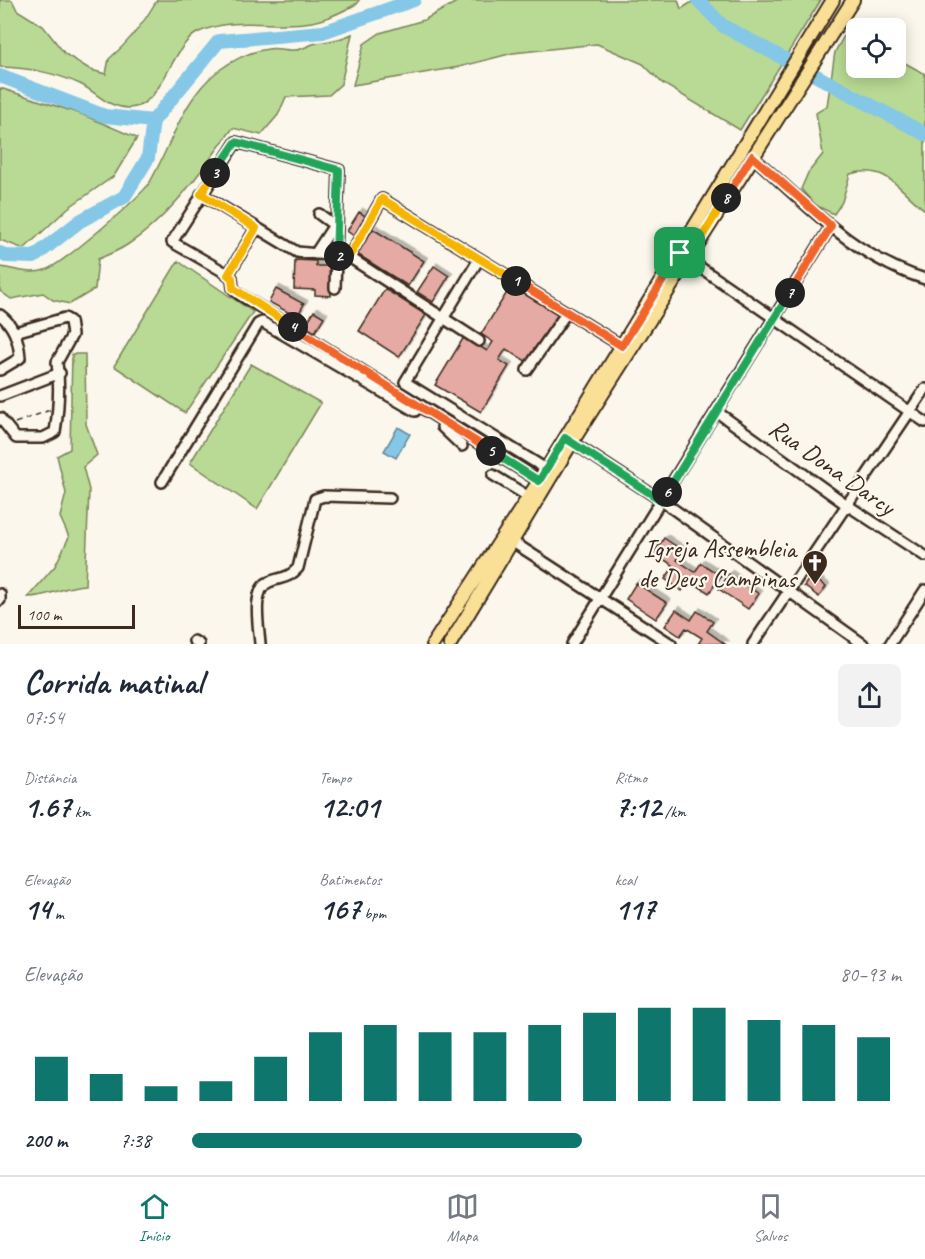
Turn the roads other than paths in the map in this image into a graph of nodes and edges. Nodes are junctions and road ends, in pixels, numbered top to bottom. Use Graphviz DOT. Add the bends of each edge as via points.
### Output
graph roads {
  1 [pos="833,0"];
  2 [pos="853,0"];
  3 [pos="752,156"];
  4 [pos="201,194"];
  5 [pos="319,214"];
  6 [pos="335,223"];
  7 [pos="831,226"];
  8 [pos="256,228"];
  9 [pos="315,254"];
  10 [pos="336,256"];
  11 [pos="684,256"];
  12 [pos="349,257"];
  13 [pos="479,259"];
  14 [pos="228,275"];
  15 [pos="925,279"];
  16 [pos="335,288"];
  17 [pos="567,312"];
  18 [pos="0,315"];
  19 [pos="444,318"];
  20 [pos="775,318"];
  21 [pos="15,332"];
  22 [pos="479,341"];
  23 [pos="622,346"];
  24 [pos="0,370"];
  25 [pos="527,370"];
  26 [pos="60,373"];
  27 [pos="925,389"];
  28 [pos="0,396"];
  29 [pos="908,411"];
  30 [pos="717,412"];
  31 [pos="3,422"];
  32 [pos="925,422"];
  33 [pos="490,434"];
  34 [pos="569,440"];
  35 [pos="462,446"];
  36 [pos="483,446"];
  37 [pos="546,469"];
  38 [pos="493,475"];
  39 [pos="539,481"];
  40 [pos="162,482"];
  41 [pos="529,497"];
  42 [pos="390,498"];
  43 [pos="662,501"];
  44 [pos="847,505"];
  45 [pos="513,542"];
  46 [pos="925,556"];
  47 [pos="925,590"];
  48 [pos="789,592"];
  49 [pos="0,594"];
  50 [pos="601,598"];
  51 [pos="0,600"];
  52 [pos="260,644"];
  53 [pos="434,644"];
  54 [pos="450,644"];
  55 [pos="572,644"];
  56 [pos="671,644"];
  57 [pos="753,644"];
  58 [pos="863,644"];
  59 [pos="890,644"];
  1 -- 11 [label="main road"];
  2 -- 3 [label="main road"];
  3 -- 7 [label="street"];
  3 -- 11 [label="main road"];
  4 -- 6 [label="street" via="236,142 339,170"];
  4 -- 8 [label="street"];
  4 -- 14 [label="street" via="172,242"];
  5 -- 6 [label="street"];
  6 -- 9 [label="street"];
  6 -- 10 [label="street"];
  7 -- 15 [label="street" via="864,253"];
  7 -- 20 [label="street"];
  8 -- 9 [label="street" via="297,252"];
  8 -- 14 [label="street"];
  9 -- 10 [label="street"];
  10 -- 12 [label="street"];
  10 -- 16 [label="street"];
  11 -- 20 [label="street"];
  11 -- 23 [label="main road"];
  11 -- 34 [label="main road"];
  12 -- 13 [label="street" via="382,199"];
  12 -- 19 [label="street"];
  13 -- 17 [label="street"];
  13 -- 19 [label="street"];
  14 -- 36 [label="street" via="239,294"];
  17 -- 23 [label="street"];
  17 -- 25 [label="street"];
  18 -- 21 [label="street"];
  19 -- 22 [label="street"];
  19 -- 33 [label="street" via="405,382"];
  20 -- 29 [label="street"];
  20 -- 30 [label="street"];
  21 -- 24 [label="street" via="20,358"];
  21 -- 26 [label="street" via="68,318 72,335 58,356"];
  23 -- 34 [label="main road"];
  26 -- 28 [label="street"];
  26 -- 31 [label="street" via="55,432 43,438 16,438"];
  27 -- 29 [label="street"];
  29 -- 32 [label="street"];
  29 -- 44 [label="street"];
  30 -- 43 [label="street"];
  30 -- 44 [label="street, Rua Dona Darcy"];
  33 -- 36 [label="street"];
  33 -- 37 [label="street"];
  34 -- 37 [label="main road"];
  34 -- 43 [label="street"];
  34 -- 45 [label="main road"];
  35 -- 40 [label="street" via="446,429 262,322"];
  36 -- 39 [label="street"];
  37 -- 39 [label="main road"];
  38 -- 41 [label="street"];
  39 -- 41 [label="main road"];
  41 -- 53 [label="main road"];
  42 -- 52 [label="street" via="315,499 298,568 291,577 262,587 258,598"];
  43 -- 48 [label="street"];
  43 -- 50 [label="street"];
  44 -- 46 [label="street, Rua Dona Darcy"];
  44 -- 48 [label="street"];
  45 -- 50 [label="street"];
  45 -- 54 [label="main road"];
  47 -- 59 [label="street"];
  48 -- 57 [label="street"];
  48 -- 58 [label="street"];
  49 -- 51 [label="street"];
  50 -- 55 [label="street"];
  50 -- 56 [label="street"];
}
